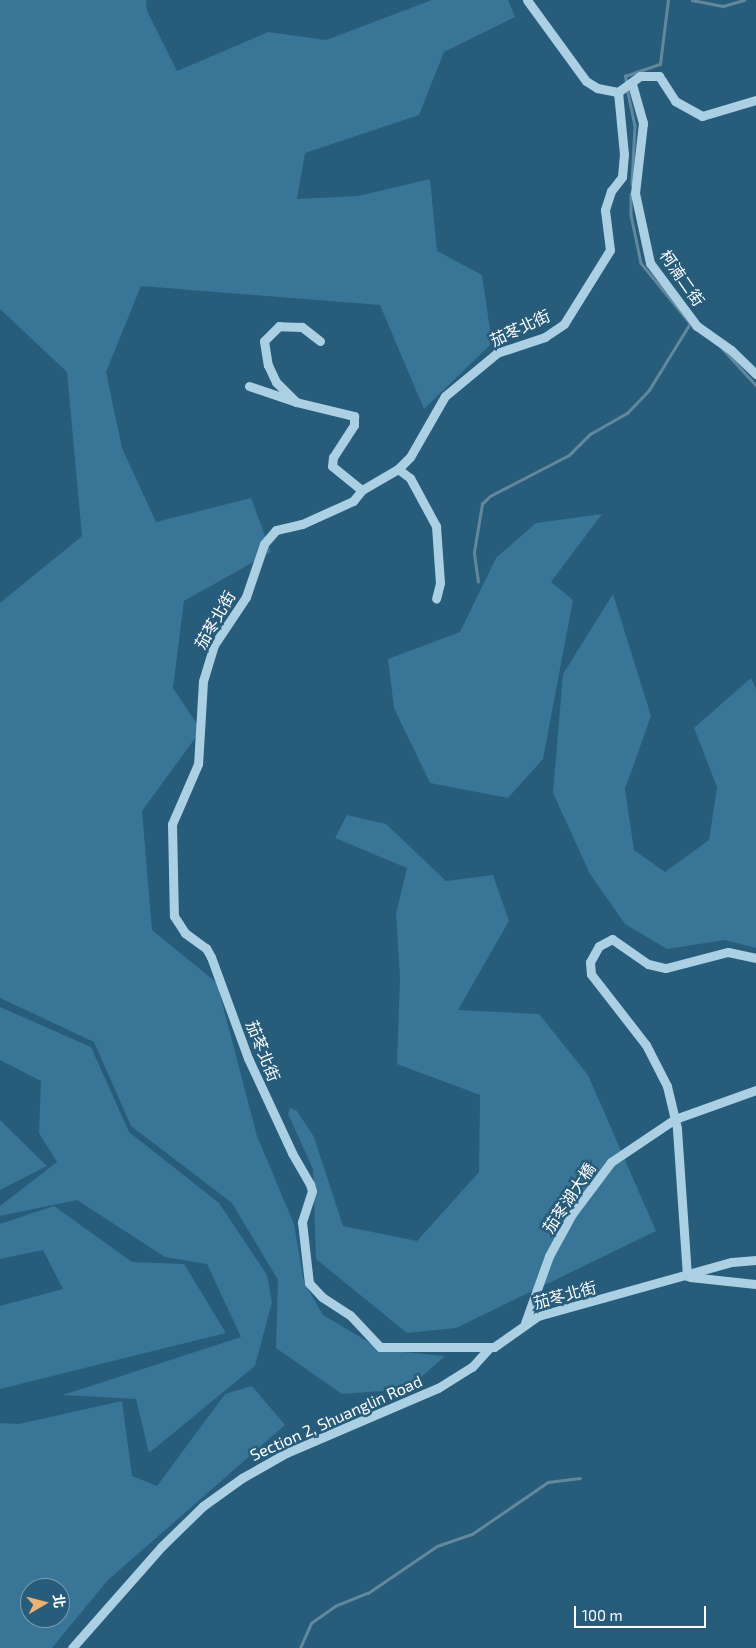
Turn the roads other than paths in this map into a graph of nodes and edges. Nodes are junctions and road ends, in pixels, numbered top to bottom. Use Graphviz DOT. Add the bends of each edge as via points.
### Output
graph roads {
  1 [pos="527,0"];
  2 [pos="632,84"];
  3 [pos="618,92"];
  4 [pos="756,100"];
  5 [pos="320,342"];
  6 [pos="756,374"];
  7 [pos="248,386"];
  8 [pos="296,402"];
  9 [pos="398,469"];
  10 [pos="362,490"];
  11 [pos="436,599"];
  12 [pos="756,958"];
  13 [pos="756,1090"];
  14 [pos="675,1119"];
  15 [pos="756,1260"];
  16 [pos="687,1276"];
  17 [pos="756,1284"];
  18 [pos="525,1322"];
  19 [pos="489,1348"];
  20 [pos="72,1648"];
  1 -- 3 [label="street" via="586,81 597,88"];
  2 -- 3 [label="street"];
  2 -- 4 [label="street" via="640,76 659,76 675,101 702,116"];
  2 -- 6 [label="street, 柯湳二街" via="643,123 635,193 650,263 697,326 731,350"];
  3 -- 9 [label="street, 茄苳北街" via="624,154 622,176 611,191 605,210 610,250 606,260 556,331 497,353 445,396 410,457"];
  5 -- 8 [label="street" via="292,324 266,334 268,365 276,382"];
  7 -- 8 [label="street"];
  8 -- 10 [label="street" via="354,416 354,425 333,457 332,466"];
  9 -- 10 [label="street, 茄苳北街"];
  9 -- 11 [label="street" via="410,478 436,526 440,583"];
  10 -- 19 [label="street, 茄苳北街" via="352,501 318,517 276,530 264,544 246,597 214,645 203,681 198,764 172,824 174,916 185,933 206,948 211,957 248,1058 310,1184 312,1191 302,1222 307,1272 316,1292 350,1315 380,1347"];
  12 -- 14 [label="street" via="728,952 666,968 648,964 612,939 591,957 592,974 657,1064"];
  13 -- 14 [label="street, 茄苳湖大橋"];
  14 -- 16 [label="street"];
  14 -- 18 [label="street, 茄苳湖大橋" via="611,1162 572,1214 549,1256"];
  15 -- 16 [label="street, 茄苳北街" via="732,1262"];
  16 -- 17 [label="street"];
  16 -- 18 [label="street, 茄苳北街"];
  18 -- 19 [label="street, 茄苳北街"];
  19 -- 20 [label="street, Section 2, Shuanglin Road" via="472,1367 438,1388 286,1453 242,1478 204,1506 162,1546"];
}
